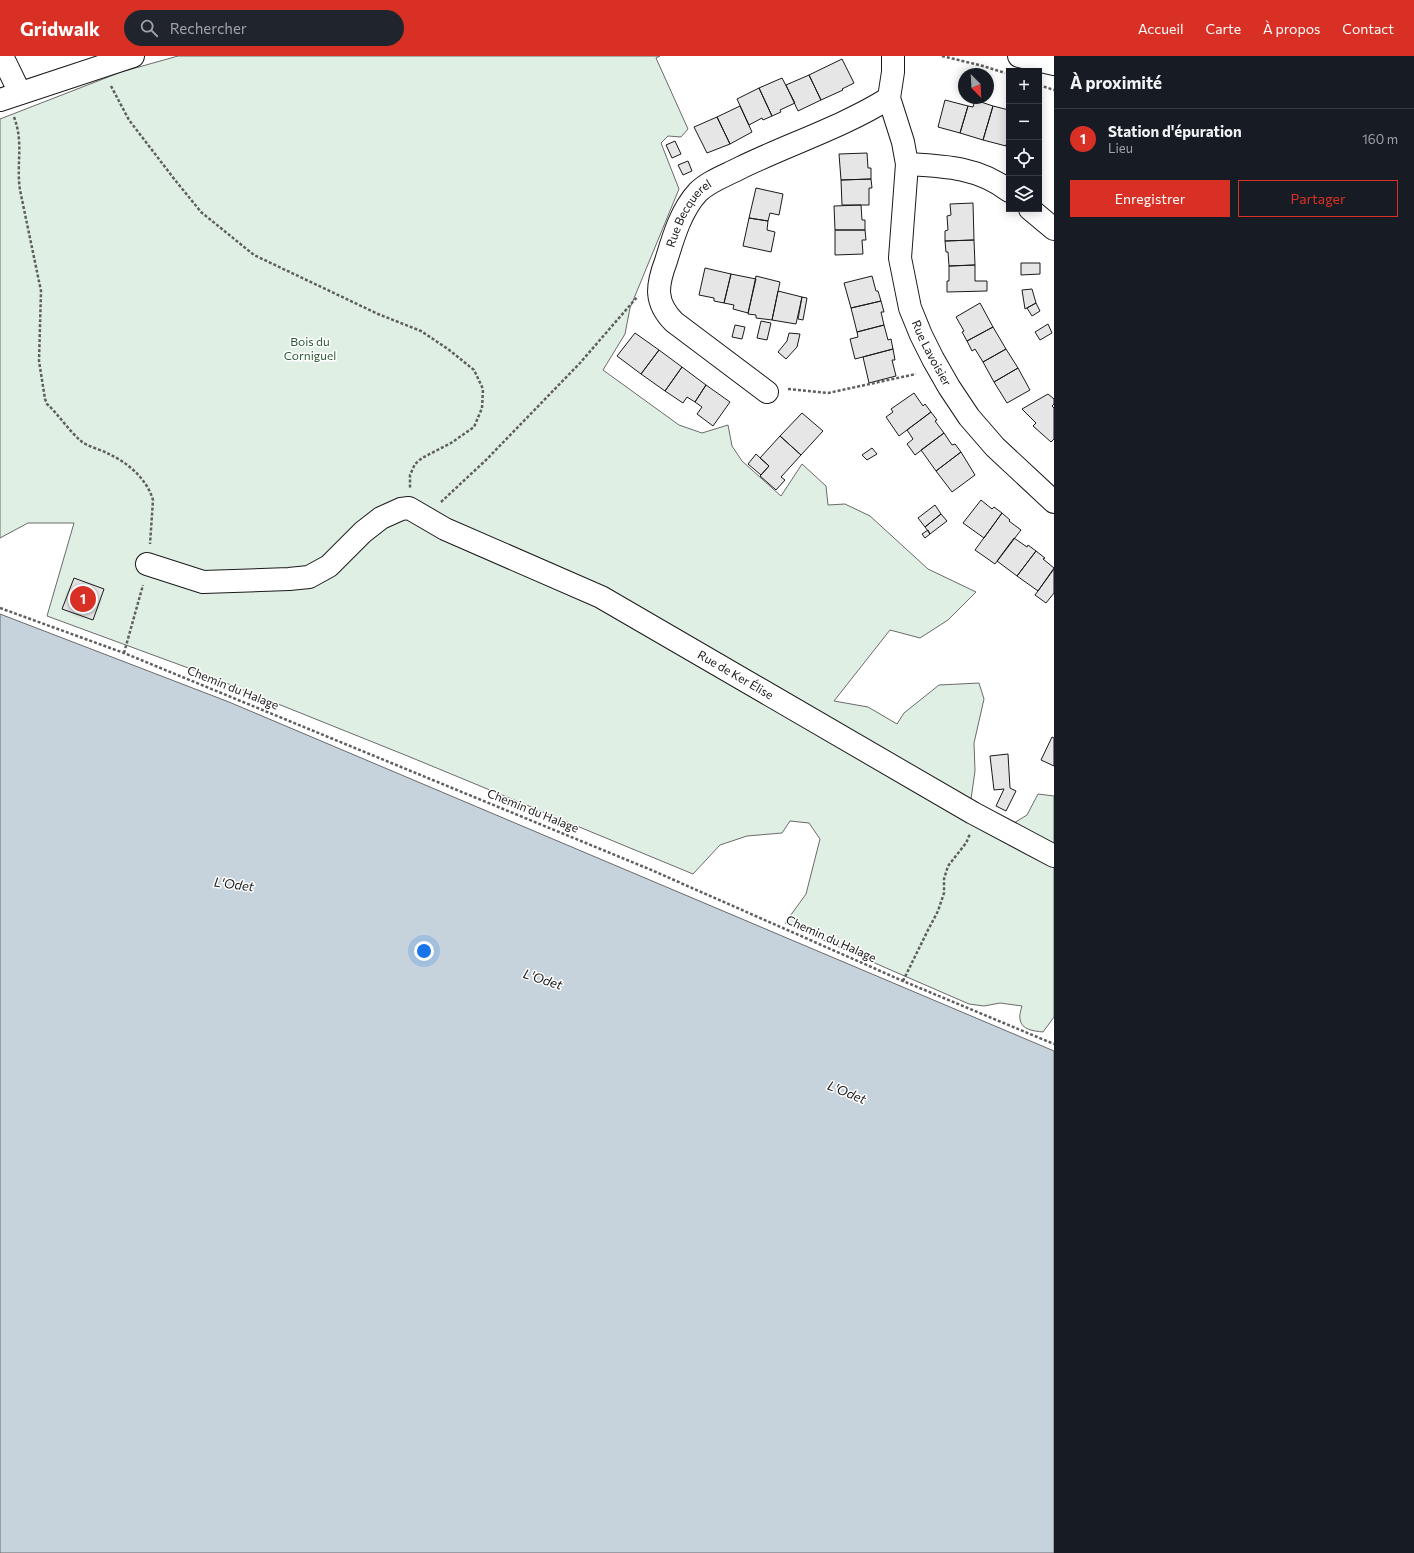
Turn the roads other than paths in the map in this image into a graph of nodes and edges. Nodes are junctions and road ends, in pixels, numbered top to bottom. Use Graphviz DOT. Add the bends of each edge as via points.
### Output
graph roads {
  1 [pos="2,56"];
  2 [pos="133,56"];
  3 [pos="1019,56"];
  4 [pos="896,61"];
  5 [pos="1054,64"];
  6 [pos="9,97"];
  7 [pos="889,98"];
  8 [pos="907,164"];
  9 [pos="1006,189"];
  10 [pos="1034,212"];
  11 [pos="1054,229"];
  12 [pos="766,392"];
  13 [pos="1054,502"];
  14 [pos="147,564"];
  15 [pos="1054,856"];
  1 -- 6 [label="street"];
  2 -- 6 [label="street"];
  3 -- 5 [label="street"];
  4 -- 7 [label="street, Rue Lavoisier"];
  7 -- 8 [label="street, Rue Lavoisier"];
  7 -- 12 [label="street, Rue Becquerel" via="855,118 767,155 714,181 699,191 688,205 674,235 659,279 659,295 663,308 674,322"];
  8 -- 9 [label="street" via="947,166 970,171 987,177"];
  8 -- 13 [label="street, Rue Lavoisier" via="900,258 910,308 921,335 938,369 969,417 995,447"];
  10 -- 11 [label="street"];
  14 -- 15 [label="street, Rue de Ker Élise" via="203,582 309,577 329,566 381,518 401,509 417,513 445,529 601,597 973,812"];
}
